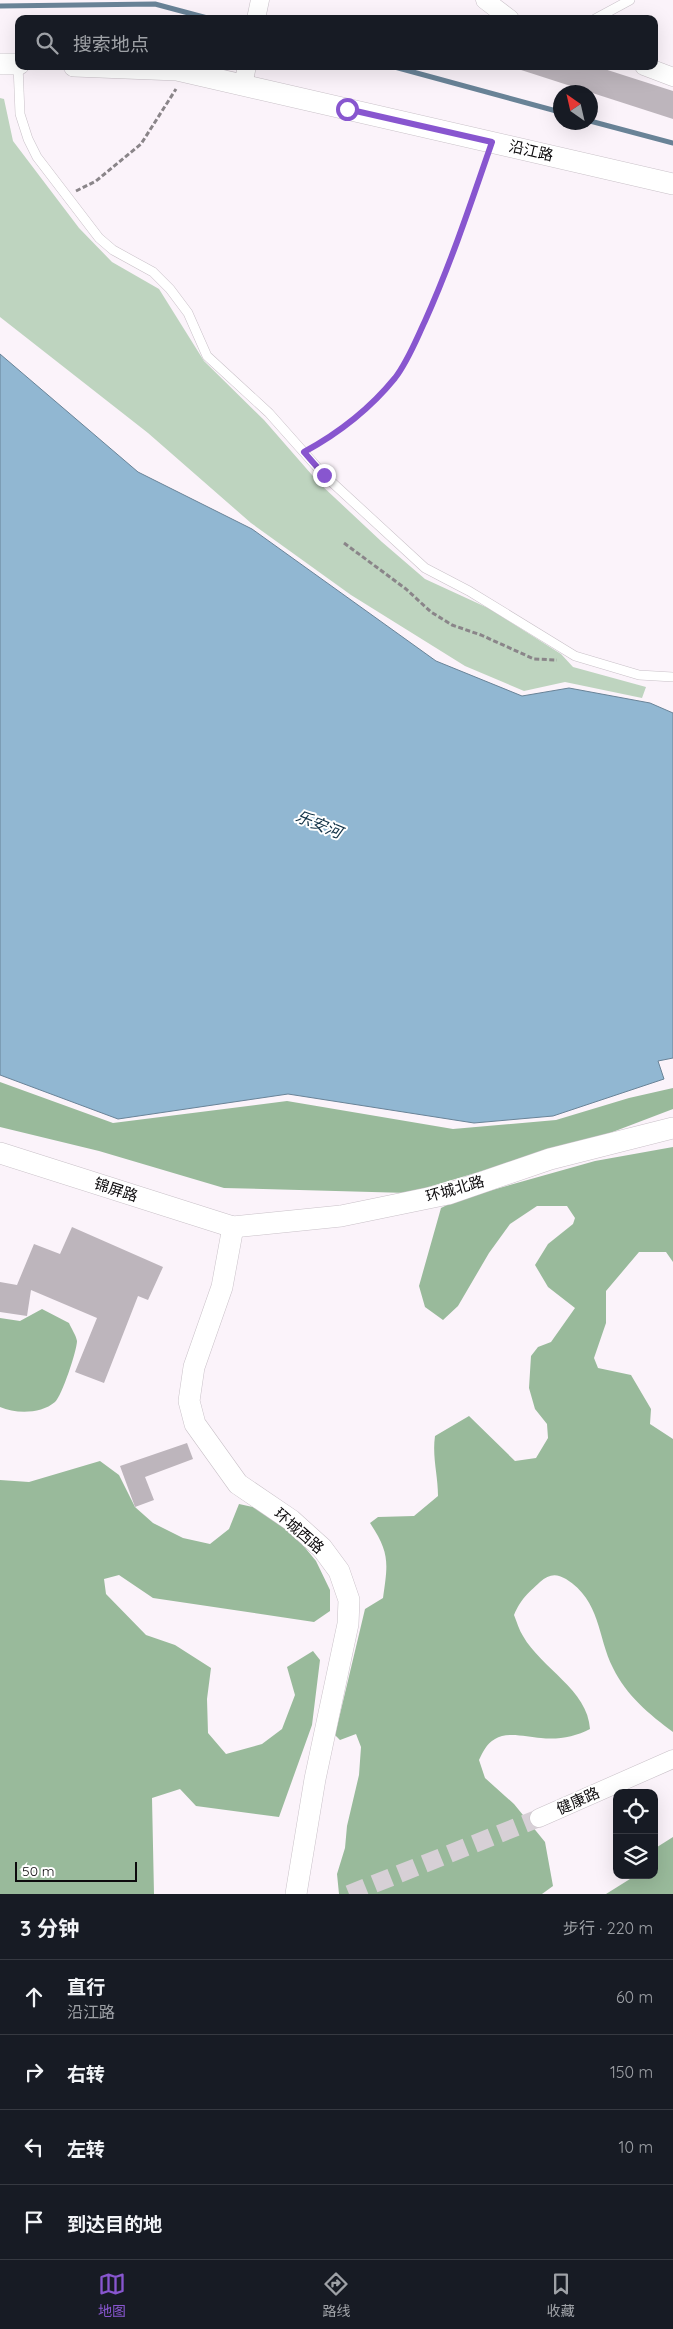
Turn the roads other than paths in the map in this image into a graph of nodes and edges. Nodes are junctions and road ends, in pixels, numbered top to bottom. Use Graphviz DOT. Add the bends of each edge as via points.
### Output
graph roads {
  1 [pos="260,0"];
  2 [pos="485,0"];
  3 [pos="630,0"];
  4 [pos="257,15"];
  5 [pos="505,15"];
  6 [pos="602,15"];
  7 [pos="0,64"];
  8 [pos="15,64"];
  9 [pos="19,70"];
  10 [pos="177,70"];
  11 [pos="655,70"];
  12 [pos="245,76"];
  13 [pos="673,77"];
  14 [pos="673,184"];
  15 [pos="673,677"];
  16 [pos="673,1128"];
  17 [pos="0,1153"];
  18 [pos="233,1227"];
  19 [pos="673,1759"];
  20 [pos="538,1818"];
  21 [pos="296,1894"];
  1 -- 4 [label="street"];
  2 -- 5 [label="street"];
  3 -- 6 [label="lane"];
  7 -- 8 [label="street"];
  9 -- 15 [label="lane" via="20,114 37,157 99,238 113,250 153,272 170,288 188,313 207,356 269,413 324,475 425,568 469,590 575,656 639,675"];
  10 -- 12 [label="street, 沿江路"];
  11 -- 13 [label="street"];
  12 -- 14 [label="street, 沿江路" via="492,142"];
  16 -- 18 [label="street, 环城北路" via="550,1159 448,1194 341,1216"];
  17 -- 18 [label="street, 锦屏路"];
  18 -- 21 [label="street, 环城西路" via="222,1287 194,1367 189,1401 195,1424 238,1484 291,1520 322,1548 339,1571 348,1600 348,1624 315,1779"];
  19 -- 20 [label="street, 健康路"];
}
